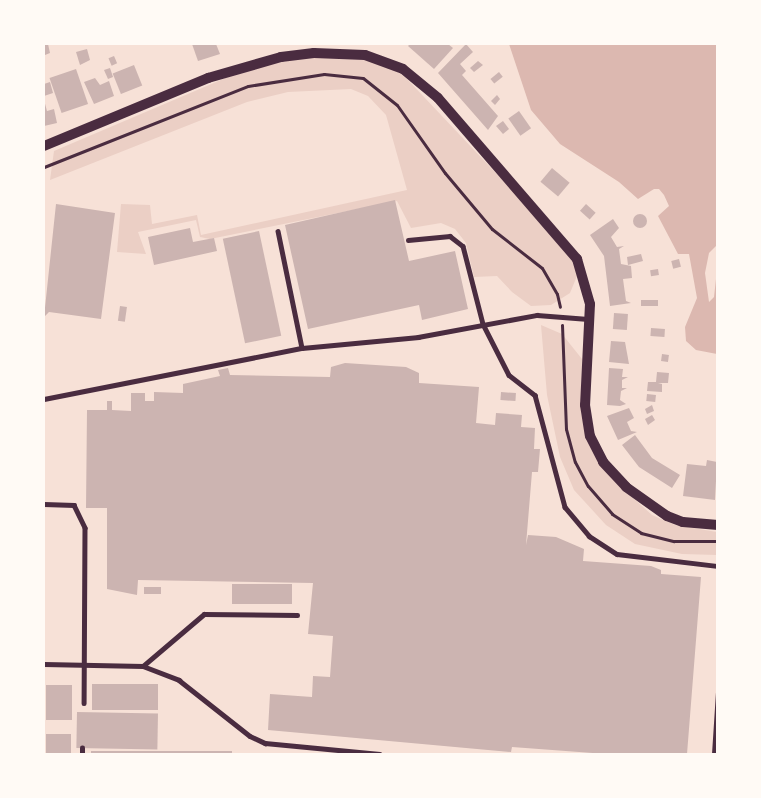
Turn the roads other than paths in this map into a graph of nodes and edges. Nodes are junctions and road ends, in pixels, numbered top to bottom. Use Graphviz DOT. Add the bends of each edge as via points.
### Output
graph roads {
  1 [pos="44,146"];
  2 [pos="278,231"];
  3 [pos="408,240"];
  4 [pos="590,319"];
  5 [pos="483,324"];
  6 [pos="302,348"];
  7 [pos="44,399"];
  8 [pos="44,504"];
  9 [pos="717,525"];
  10 [pos="717,566"];
  11 [pos="297,615"];
  12 [pos="44,664"];
  13 [pos="84,665"];
  14 [pos="143,666"];
  15 [pos="717,692"];
  16 [pos="84,704"];
  17 [pos="325,752"];
  18 [pos="379,754"];
  19 [pos="714,754"];
  1 -- 4 [label="street" via="208,78 281,57 341,52 389,62 429,88 563,240 584,272"];
  2 -- 6 [label="lane"];
  3 -- 5 [label="lane" via="450,236 463,246"];
  4 -- 5 [label="lane" via="537,315"];
  4 -- 9 [label="street" via="585,405 590,436 603,462 626,487 668,516 683,522"];
  5 -- 6 [label="lane" via="418,337"];
  5 -- 10 [label="lane" via="509,375 535,394 564,507 589,536 617,554"];
  6 -- 7 [label="lane"];
  8 -- 13 [label="lane" via="74,505 82,517"];
  11 -- 14 [label="lane" via="204,614"];
  12 -- 13 [label="lane"];
  13 -- 14 [label="lane"];
  13 -- 16 [label="lane"];
  14 -- 17 [label="lane" via="179,680 250,736 265,743"];
  15 -- 19 [label="lane"];
  17 -- 18 [label="lane"];
}
